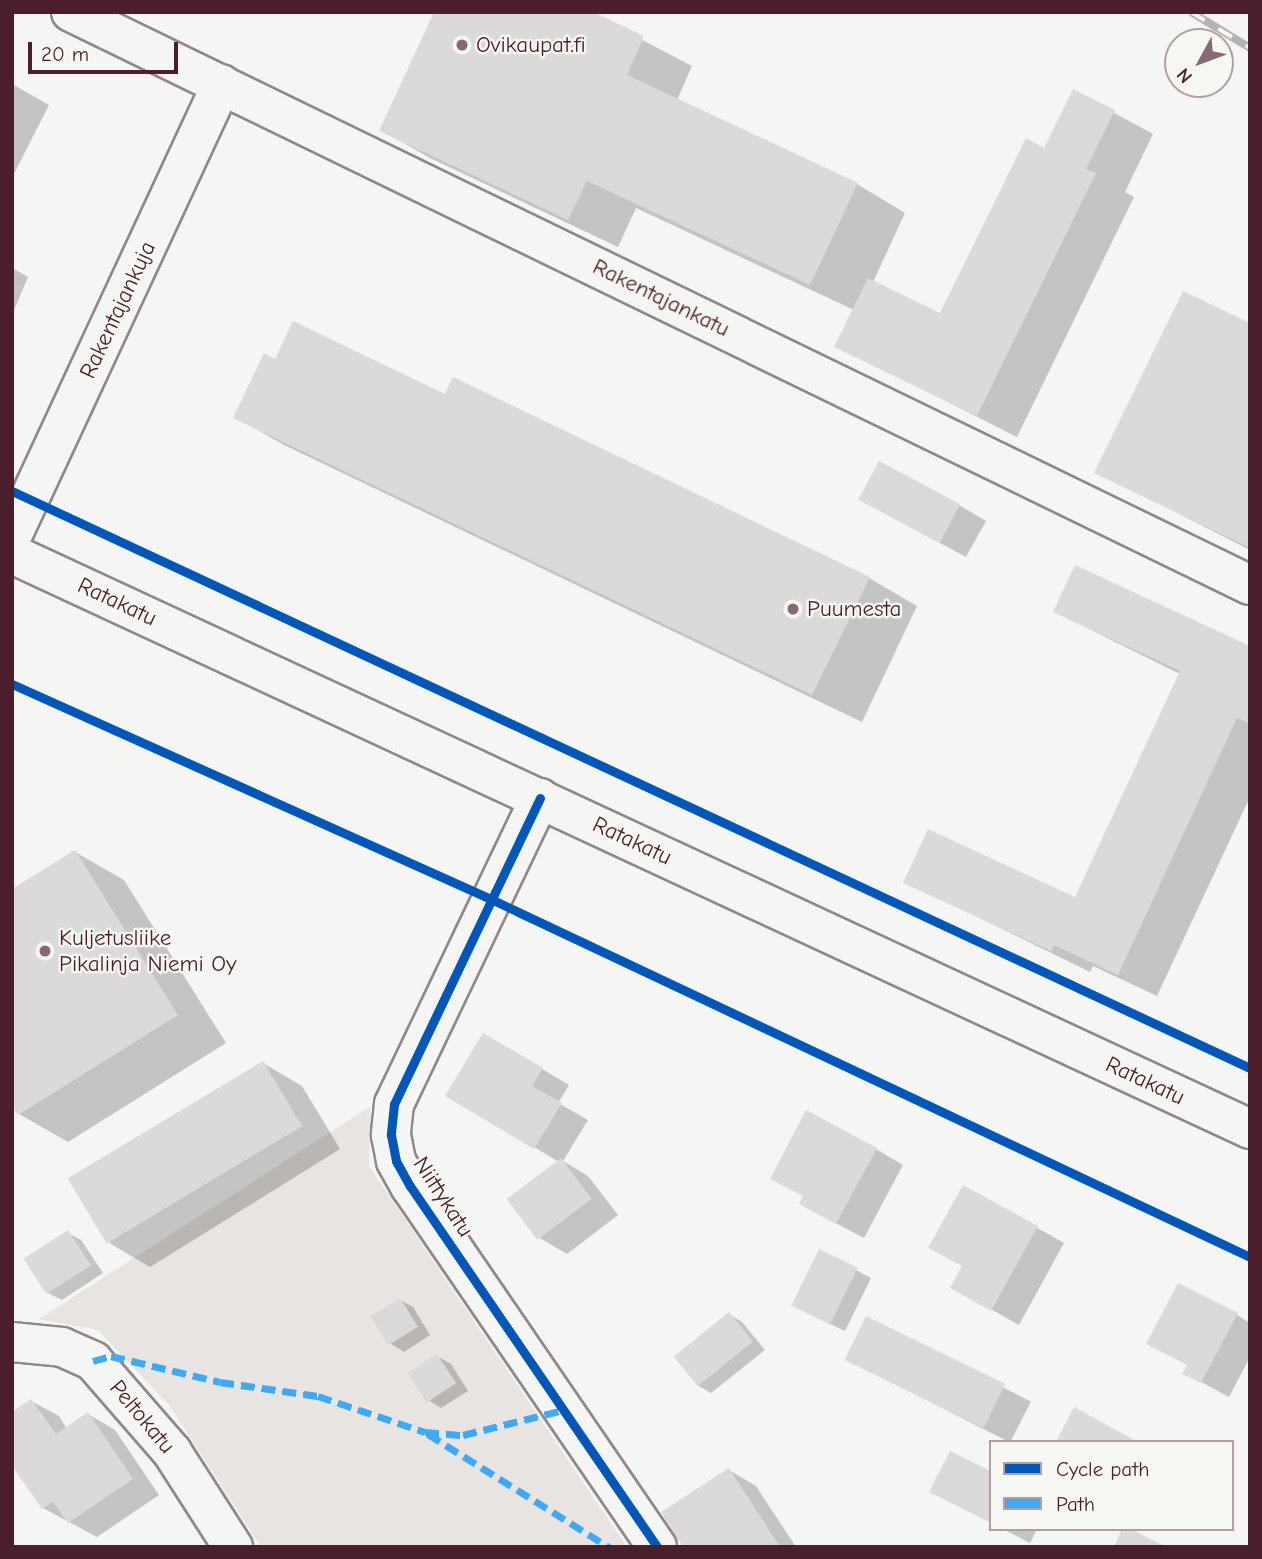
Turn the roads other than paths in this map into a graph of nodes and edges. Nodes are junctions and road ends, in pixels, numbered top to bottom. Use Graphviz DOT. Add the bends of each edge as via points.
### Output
graph roads {
  1 [pos="71,12"];
  2 [pos="222,84"];
  3 [pos="12,536"];
  4 [pos="12,554"];
  5 [pos="1250,585"];
  6 [pos="540,798"];
  7 [pos="1250,1129"];
  8 [pos="12,1342"];
  9 [pos="233,1547"];
  10 [pos="657,1547"];
  1 -- 2 [label="street, Rakentajankatu"];
  2 -- 3 [label="street, Rakentajankuja"];
  2 -- 5 [label="street, Rakentajankatu"];
  4 -- 6 [label="street, Ratakatu"];
  6 -- 7 [label="street, Ratakatu"];
  6 -- 10 [label="street, Niittykatu" via="394,1104 391,1135 396,1161 410,1186"];
  8 -- 9 [label="street, Peltokatu" via="62,1347 93,1361 172,1452"];
}
